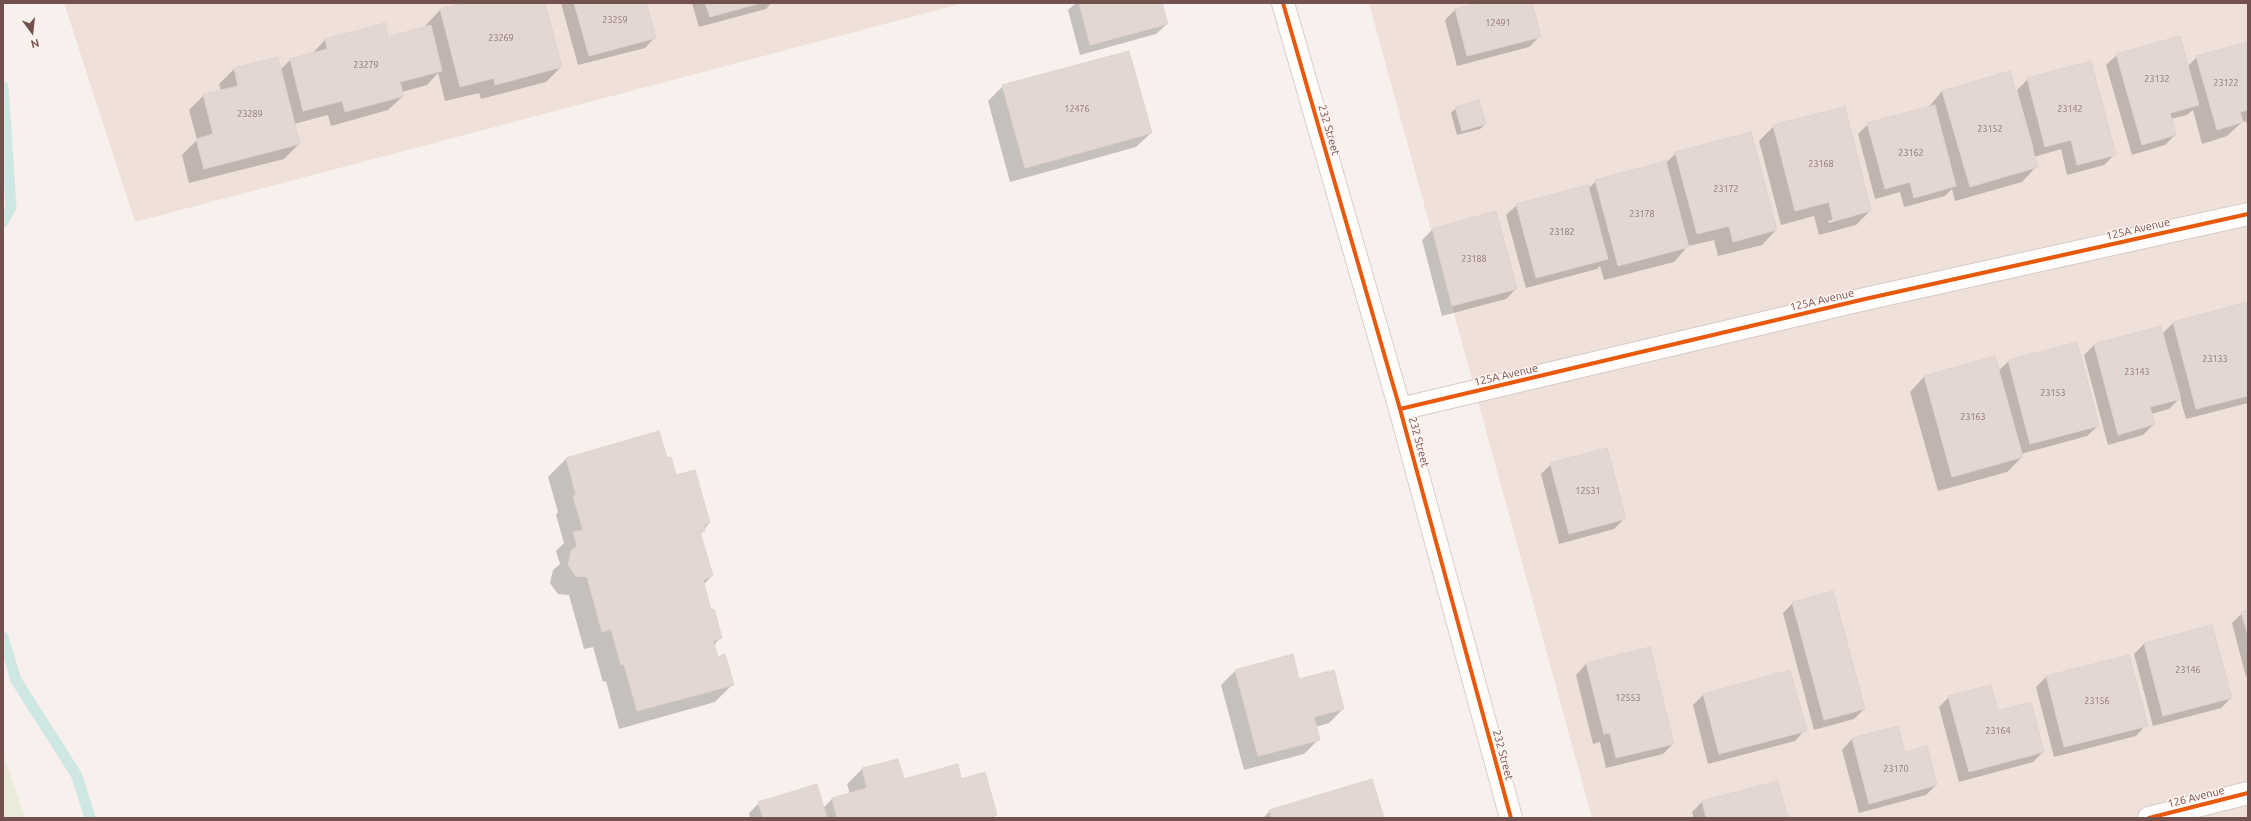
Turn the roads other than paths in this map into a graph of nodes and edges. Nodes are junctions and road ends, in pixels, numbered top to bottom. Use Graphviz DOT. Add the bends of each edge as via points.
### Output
graph roads {
  1 [pos="1283,3"];
  2 [pos="2248,214"];
  3 [pos="1400,409"];
  4 [pos="2248,793"];
  5 [pos="1511,818"];
  6 [pos="2149,818"];
  1 -- 3 [label="street, 232 Street"];
  2 -- 3 [label="street, 125A Avenue" via="1865,299"];
  3 -- 5 [label="street, 232 Street"];
  4 -- 6 [label="street, 126 Avenue"];
}
